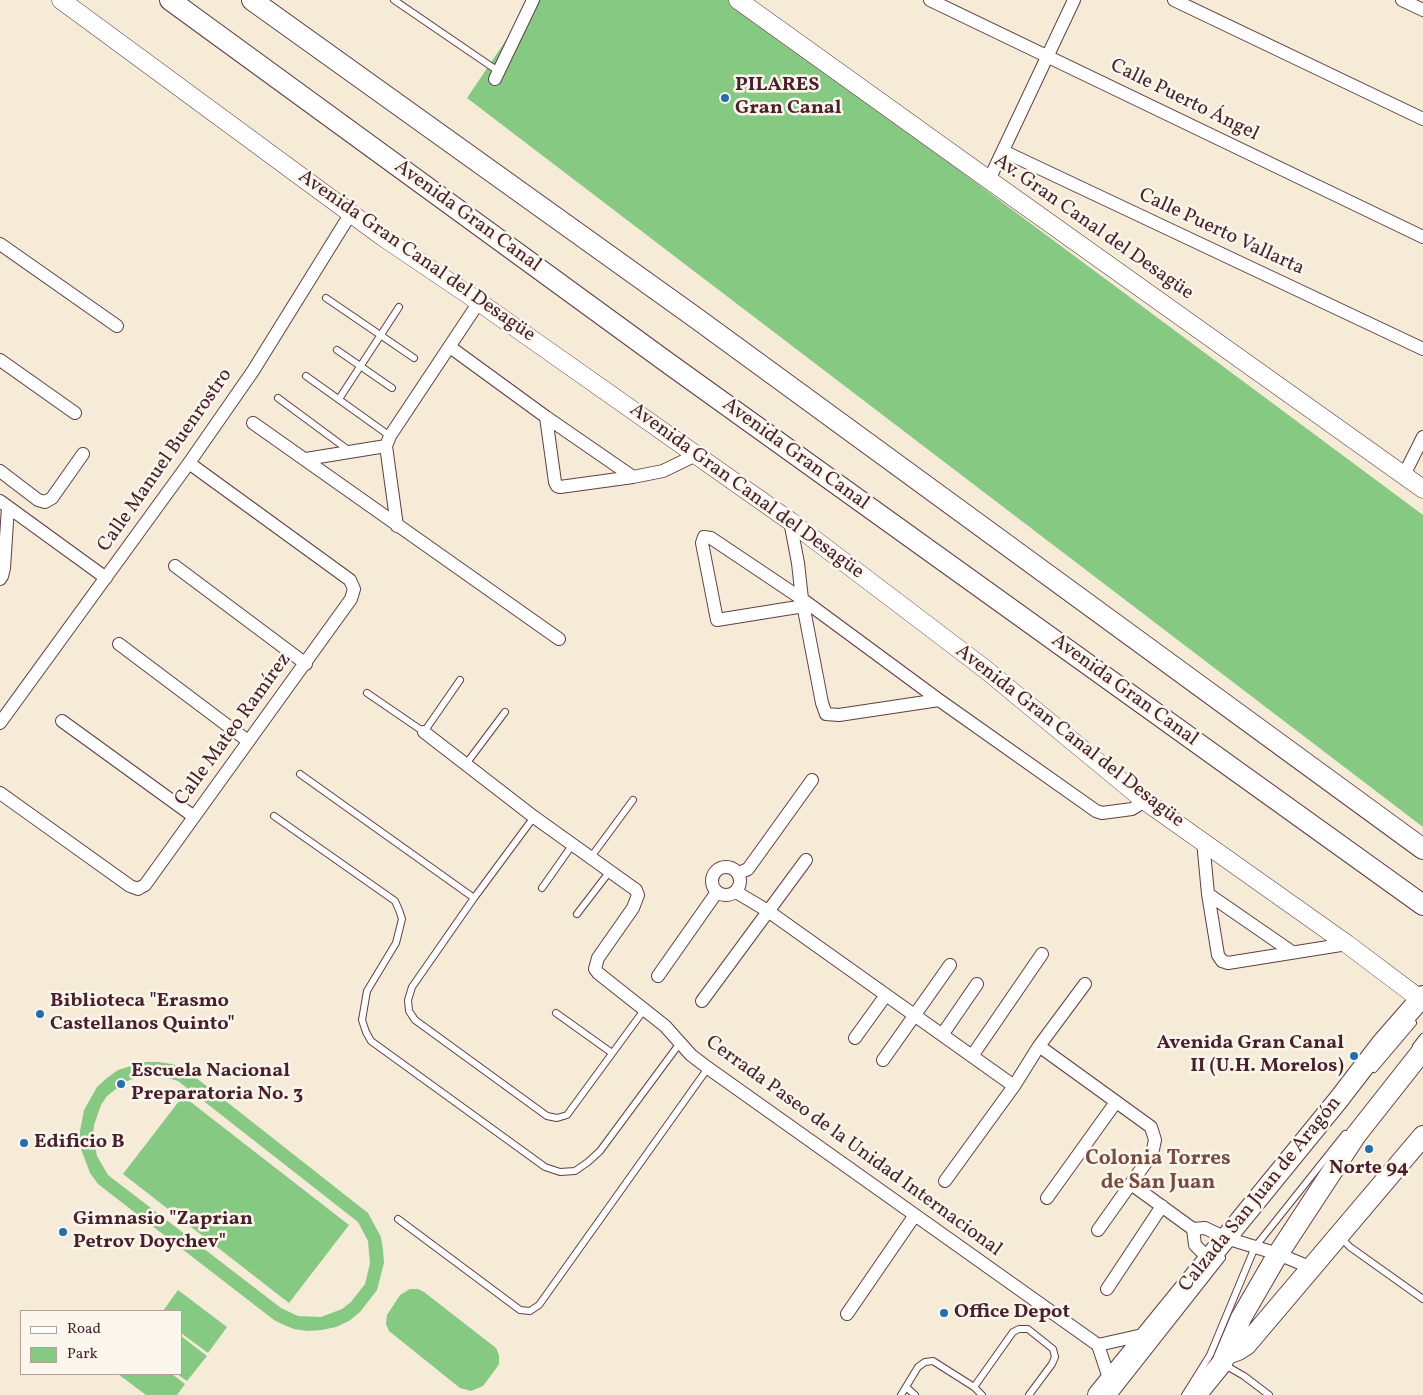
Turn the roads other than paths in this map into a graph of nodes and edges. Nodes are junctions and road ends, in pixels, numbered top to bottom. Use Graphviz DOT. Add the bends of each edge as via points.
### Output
graph roads {
  1 [pos="61,0"];
  2 [pos="170,0"];
  3 [pos="252,0"];
  4 [pos="394,0"];
  5 [pos="532,0"];
  6 [pos="738,0"];
  7 [pos="930,0"];
  8 [pos="1074,0"];
  9 [pos="1174,0"];
  10 [pos="1402,0"];
  11 [pos="1423,10"];
  12 [pos="1047,56"];
  13 [pos="496,75"];
  14 [pos="1423,119"];
  15 [pos="1003,151"];
  16 [pos="989,180"];
  17 [pos="351,213"];
  18 [pos="1423,236"];
  19 [pos="0,244"];
  20 [pos="326,298"];
  21 [pos="479,302"];
  22 [pos="399,308"];
  23 [pos="117,326"];
  24 [pos="381,336"];
  25 [pos="450,346"];
  26 [pos="1423,349"];
  27 [pos="337,350"];
  28 [pos="414,358"];
  29 [pos="0,360"];
  30 [pos="361,367"];
  31 [pos="306,376"];
  32 [pos="392,388"];
  33 [pos="278,398"];
  34 [pos="339,399"];
  35 [pos="75,413"];
  36 [pos="546,417"];
  37 [pos="253,423"];
  38 [pos="1423,437"];
  39 [pos="388,441"];
  40 [pos="352,452"];
  41 [pos="84,454"];
  42 [pos="696,455"];
  43 [pos="306,459"];
  44 [pos="189,463"];
  45 [pos="0,471"];
  46 [pos="1404,475"];
  47 [pos="633,477"];
  48 [pos="1423,489"];
  49 [pos="4,504"];
  50 [pos="790,521"];
  51 [pos="397,526"];
  52 [pos="175,566"];
  53 [pos="106,578"];
  54 [pos="0,579"];
  55 [pos="803,603"];
  56 [pos="559,639"];
  57 [pos="119,644"];
  58 [pos="306,664"];
  59 [pos="460,680"];
  60 [pos="367,693"];
  61 [pos="939,700"];
  62 [pos="505,712"];
  63 [pos="62,720"];
  64 [pos="0,723"];
  65 [pos="424,732"];
  66 [pos="248,741"];
  67 [pos="466,764"];
  68 [pos="300,774"];
  69 [pos="812,780"];
  70 [pos="0,794"];
  71 [pos="633,800"];
  72 [pos="1145,801"];
  73 [pos="193,816"];
  74 [pos="274,816"];
  75 [pos="534,817"];
  76 [pos="1204,841"];
  77 [pos="573,844"];
  78 [pos="1423,849"];
  79 [pos="591,857"];
  80 [pos="806,860"];
  81 [pos="610,871"];
  82 [pos="738,873"];
  83 [pos="542,888"];
  84 [pos="717,892"];
  85 [pos="736,892"];
  86 [pos="1208,894"];
  87 [pos="474,898"];
  88 [pos="1423,905"];
  89 [pos="768,912"];
  90 [pos="578,914"];
  91 [pos="1347,944"];
  92 [pos="1292,952"];
  93 [pos="1042,954"];
  94 [pos="950,965"];
  95 [pos="658,976"];
  96 [pos="977,984"];
  97 [pos="1085,984"];
  98 [pos="886,995"];
  99 [pos="702,1001"];
  100 [pos="1420,1004"];
  101 [pos="644,1010"];
  102 [pos="556,1013"];
  103 [pos="913,1016"];
  104 [pos="942,1035"];
  105 [pos="1423,1037"];
  106 [pos="855,1038"];
  107 [pos="680,1043"];
  108 [pos="1039,1046"];
  109 [pos="1417,1051"];
  110 [pos="612,1053"];
  111 [pos="972,1056"];
  112 [pos="883,1060"];
  113 [pos="708,1068"];
  114 [pos="1368,1077"];
  115 [pos="1014,1086"];
  116 [pos="1116,1102"];
  117 [pos="1352,1126"];
  118 [pos="1423,1136"];
  119 [pos="945,1181"];
  120 [pos="1131,1184"];
  121 [pos="1047,1198"];
  122 [pos="1162,1206"];
  123 [pos="916,1215"];
  124 [pos="398,1219"];
  125 [pos="1189,1226"];
  126 [pos="1098,1230"];
  127 [pos="1339,1235"];
  128 [pos="1234,1237"];
  129 [pos="1255,1247"];
  130 [pos="1278,1254"];
  131 [pos="1209,1258"];
  132 [pos="1312,1268"];
  133 [pos="1106,1289"];
  134 [pos="1423,1299"];
  135 [pos="847,1314"];
  136 [pos="1147,1334"];
  137 [pos="1098,1345"];
  138 [pos="1224,1358"];
  139 [pos="906,1387"];
  140 [pos="974,1387"];
  141 [pos="1107,1390"];
  142 [pos="901,1395"];
  143 [pos="916,1395"];
  144 [pos="982,1395"];
  145 [pos="1029,1395"];
  146 [pos="1185,1395"];
  147 [pos="1196,1395"];
  148 [pos="1270,1395"];
  1 -- 17 [label="street, Avenida Gran Canal del Desagüe"];
  2 -- 88 [label="main road, Avenida Gran Canal" via="668,364"];
  3 -- 78 [label="main road" via="696,318"];
  4 -- 13 [label="lane"];
  5 -- 13 [label="street"];
  6 -- 16 [label="street, Av. Gran Canal del Desagüe"];
  7 -- 12 [label="street, Calle Puerto Ángel"];
  8 -- 12 [label="street"];
  9 -- 14 [label="street"];
  10 -- 11 [label="street"];
  12 -- 15 [label="street"];
  12 -- 18 [label="street, Calle Puerto Ángel"];
  15 -- 16 [label="street"];
  15 -- 26 [label="street, Calle Puerto Vallarta"];
  16 -- 46 [label="street, Av. Gran Canal del Desagüe"];
  17 -- 21 [label="street, Avenida Gran Canal del Desagüe"];
  17 -- 44 [label="street, Calle Manuel Buenrostro" via="253,371"];
  19 -- 23 [label="street"];
  20 -- 24 [label="lane"];
  21 -- 25 [label="street"];
  21 -- 42 [label="street, Avenida Gran Canal del Desagüe"];
  22 -- 24 [label="lane"];
  24 -- 28 [label="lane"];
  24 -- 30 [label="lane"];
  25 -- 36 [label="street"];
  25 -- 39 [label="street"];
  27 -- 30 [label="lane"];
  29 -- 35 [label="street"];
  30 -- 32 [label="lane"];
  30 -- 34 [label="lane"];
  31 -- 34 [label="lane"];
  33 -- 40 [label="lane"];
  34 -- 39 [label="lane"];
  36 -- 47 [label="street"];
  36 -- 47 [label="street" via="556,486"];
  37 -- 43 [label="street"];
  38 -- 46 [label="street"];
  39 -- 40 [label="street"];
  39 -- 51 [label="street"];
  40 -- 43 [label="street"];
  41 -- 45 [label="street" via="52,498 45,502"];
  42 -- 47 [label="street" via="663,471"];
  42 -- 50 [label="street, Avenida Gran Canal del Desagüe"];
  43 -- 51 [label="street"];
  44 -- 53 [label="street, Calle Manuel Buenrostro"];
  44 -- 58 [label="street, Calle Mateo Ramírez" via="350,580 354,589 351,599"];
  46 -- 48 [label="street, Av. Gran Canal del Desagüe"];
  49 -- 53 [label="street"];
  49 -- 54 [label="street" via="4,568"];
  50 -- 55 [label="street"];
  50 -- 72 [label="street, Avenida Gran Canal del Desagüe" via="985,670"];
  51 -- 56 [label="street"];
  52 -- 58 [label="street"];
  53 -- 64 [label="street, Calle Manuel Buenrostro"];
  55 -- 55 [label="street" via="717,620 702,540 710,538"];
  55 -- 61 [label="street"];
  55 -- 61 [label="street" via="826,714 839,715"];
  57 -- 66 [label="street"];
  58 -- 66 [label="street, Calle Mateo Ramírez"];
  59 -- 65 [label="lane"];
  60 -- 65 [label="lane"];
  61 -- 72 [label="street" via="1096,811 1132,809"];
  62 -- 67 [label="lane"];
  63 -- 73 [label="street"];
  65 -- 67 [label="street"];
  66 -- 73 [label="street, Calle Mateo Ramírez"];
  67 -- 75 [label="street"];
  68 -- 87 [label="lane"];
  69 -- 82 [label="street" via="748,869"];
  70 -- 73 [label="street, Calle Mateo Ramírez" via="138,889"];
  71 -- 79 [label="lane"];
  72 -- 76 [label="street, Avenida Gran Canal del Desagüe"];
  74 -- 107 [label="lane" via="395,901 400,910 402,919 396,943 367,990 362,1020 371,1040 545,1167 560,1172 575,1171 600,1151"];
  75 -- 77 [label="street"];
  75 -- 87 [label="lane"];
  76 -- 86 [label="street"];
  76 -- 91 [label="street, Avenida Gran Canal del Desagüe"];
  77 -- 79 [label="street"];
  77 -- 83 [label="lane"];
  79 -- 81 [label="street"];
  80 -- 89 [label="street"];
  81 -- 90 [label="lane"];
  81 -- 101 [label="street, Cerrada Paseo de la Unidad Internacional" via="638,895 633,908 598,958 595,969"];
  82 -- 84 [label="street" via="726,866 717,870 712,879"];
  82 -- 85 [label="street" via="740,883"];
  84 -- 85 [label="street" via="726,895"];
  84 -- 95 [label="street"];
  85 -- 89 [label="street"];
  86 -- 92 [label="street"];
  86 -- 92 [label="street" via="1218,955 1222,961 1228,963"];
  87 -- 110 [label="lane" via="412,987 409,1011 415,1020 547,1116 557,1118 567,1115"];
  89 -- 98 [label="street"];
  89 -- 99 [label="street"];
  91 -- 92 [label="street"];
  91 -- 100 [label="street, Avenida Gran Canal del Desagüe"];
  93 -- 111 [label="street"];
  94 -- 103 [label="street"];
  96 -- 104 [label="street"];
  97 -- 108 [label="street"];
  98 -- 103 [label="street"];
  98 -- 106 [label="street"];
  100 -- 114 [label="lane"];
  100 -- 128 [label="main road, Calzada San Juan de Aragón" via="1382,1043"];
  101 -- 107 [label="street, Cerrada Paseo de la Unidad Internacional"];
  101 -- 110 [label="lane"];
  102 -- 110 [label="lane"];
  103 -- 104 [label="street"];
  103 -- 112 [label="street"];
  104 -- 111 [label="street"];
  105 -- 109 [label="lane"];
  107 -- 113 [label="street, Cerrada Paseo de la Unidad Internacional"];
  108 -- 115 [label="street"];
  108 -- 116 [label="street"];
  109 -- 130 [label="main road, Calzada San Juan de Aragón" via="1356,1135"];
  111 -- 115 [label="street"];
  113 -- 123 [label="street, Cerrada Paseo de la Unidad Internacional"];
  113 -- 124 [label="lane" via="539,1305 530,1311 520,1310"];
  115 -- 119 [label="street"];
  116 -- 120 [label="street" via="1151,1127 1155,1140 1152,1154"];
  116 -- 121 [label="street"];
  117 -- 129 [label="lane"];
  118 -- 127 [label="main road"];
  120 -- 122 [label="street"];
  120 -- 126 [label="street"];
  122 -- 125 [label="street"];
  122 -- 133 [label="street"];
  123 -- 135 [label="street"];
  123 -- 137 [label="street, Cerrada Paseo de la Unidad Internacional"];
  125 -- 128 [label="street"];
  125 -- 131 [label="street" via="1195,1245"];
  127 -- 132 [label="main road"];
  127 -- 134 [label="lane" via="1350,1247"];
  128 -- 129 [label="street"];
  128 -- 131 [label="main road, Calzada San Juan de Aragón"];
  128 -- 141 [label="lane"];
  129 -- 130 [label="street"];
  129 -- 146 [label="lane" via="1210,1355"];
  130 -- 132 [label="street"];
  130 -- 138 [label="main road, Calzada San Juan de Aragón" via="1240,1318"];
  131 -- 136 [label="main road, Calzada San Juan de Aragón"];
  132 -- 138 [label="main road" via="1246,1345"];
  136 -- 137 [label="street"];
  136 -- 141 [label="main road, Calzada San Juan de Aragón"];
  137 -- 141 [label="street"];
  138 -- 147 [label="main road, Calzada San Juan de Aragón"];
  138 -- 148 [label="lane"];
  139 -- 140 [label="lane" via="918,1367 933,1361"];
  139 -- 142 [label="lane"];
  139 -- 143 [label="lane"];
  140 -- 144 [label="lane"];
  140 -- 145 [label="lane" via="1013,1332 1028,1329 1053,1348 1055,1357"];
}
